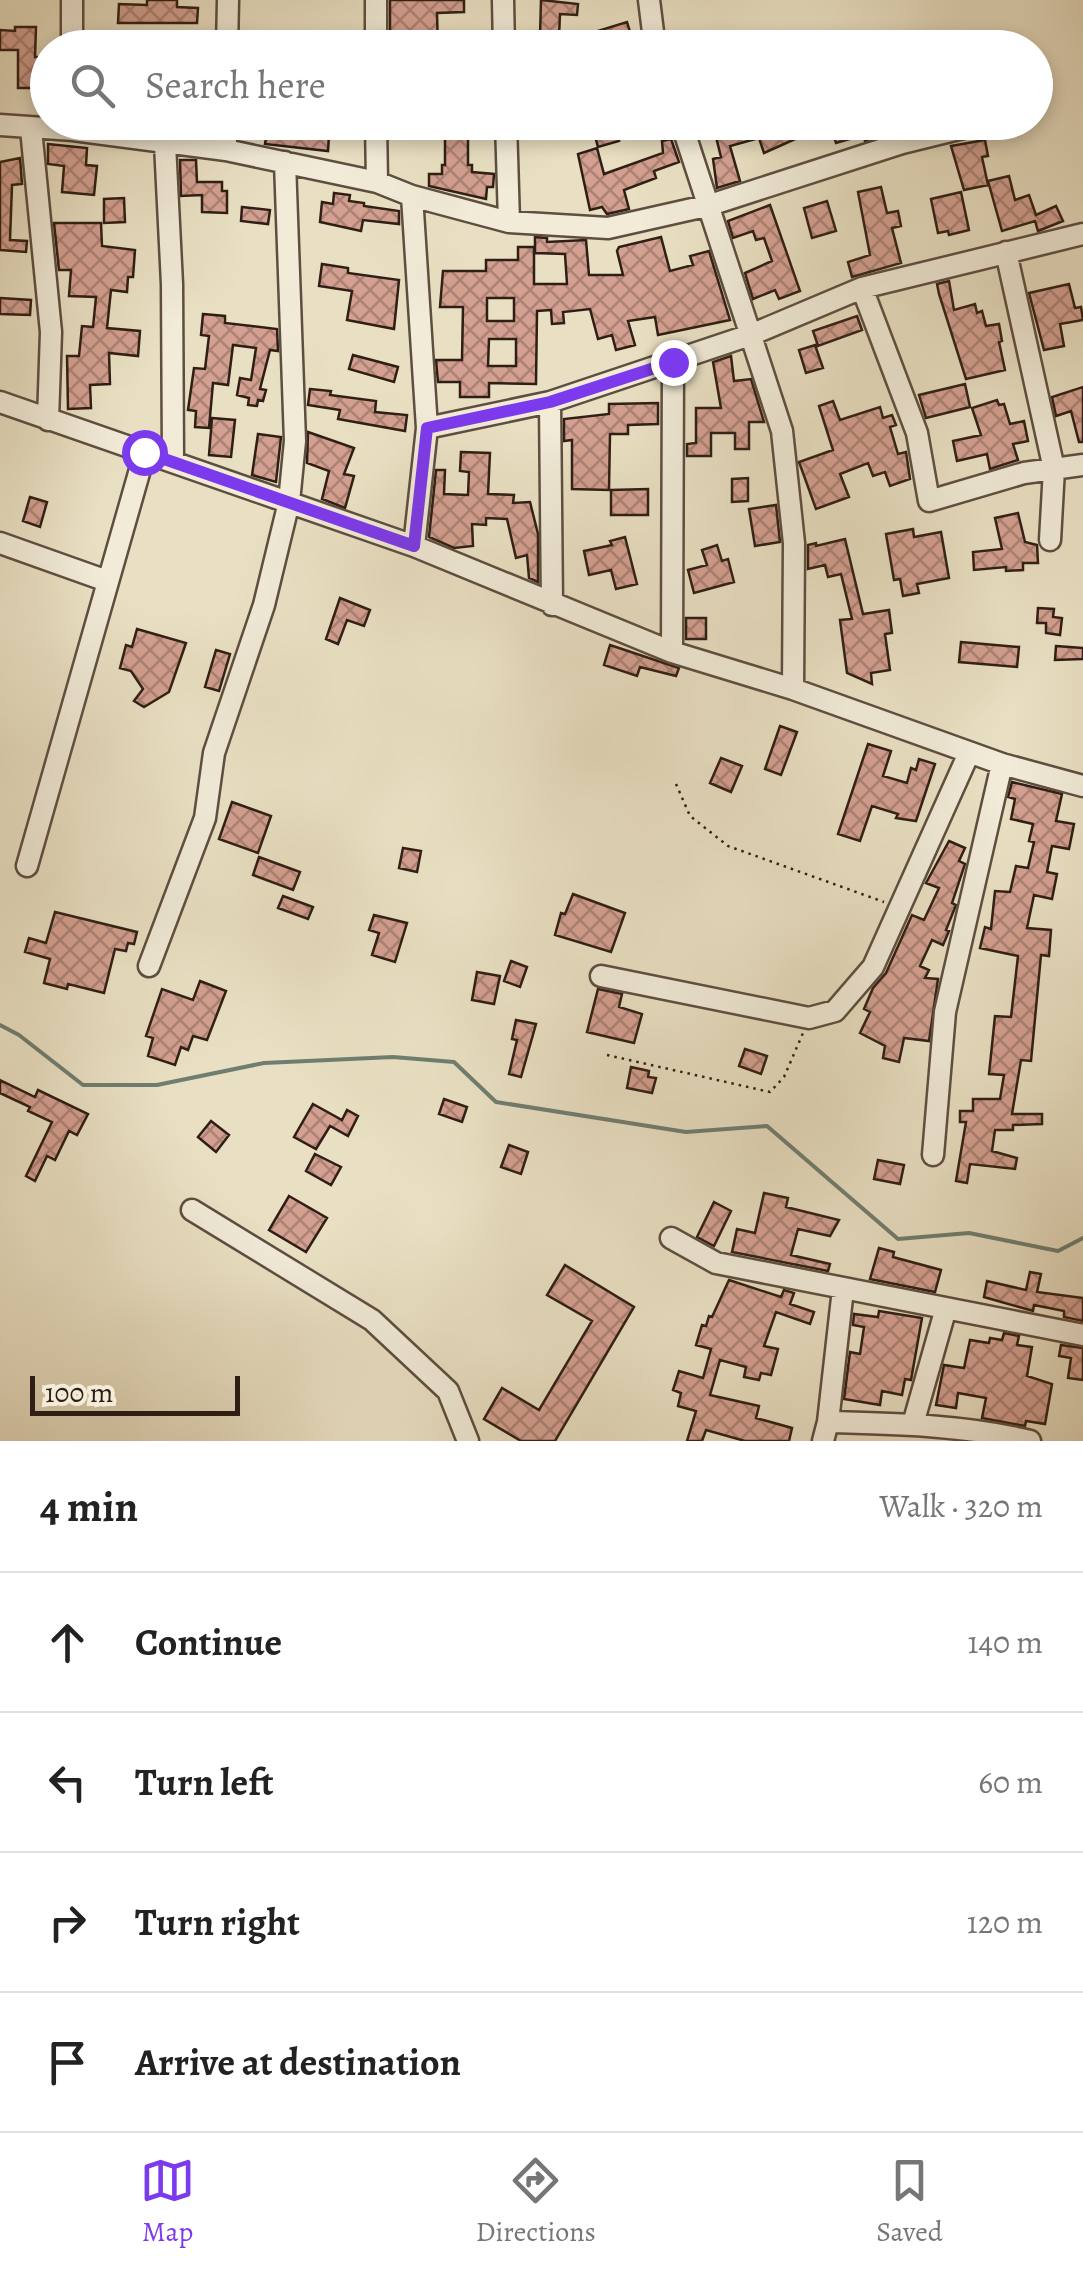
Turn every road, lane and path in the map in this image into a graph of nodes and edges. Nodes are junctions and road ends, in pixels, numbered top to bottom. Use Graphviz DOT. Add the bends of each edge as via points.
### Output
graph roads {
  1 [pos="72,0"];
  2 [pos="228,0"];
  3 [pos="376,0"];
  4 [pos="502,0"];
  5 [pos="649,0"];
  6 [pos="72,30"];
  7 [pos="227,30"];
  8 [pos="376,30"];
  9 [pos="503,30"];
  10 [pos="653,30"];
  11 [pos="0,126"];
  12 [pos="30,129"];
  13 [pos="32,140"];
  14 [pos="145,140"];
  15 [pos="226,140"];
  16 [pos="376,140"];
  17 [pos="507,140"];
  18 [pos="687,140"];
  19 [pos="910,140"];
  20 [pos="166,144"];
  21 [pos="226,150"];
  22 [pos="286,162"];
  23 [pos="377,182"];
  24 [pos="412,196"];
  25 [pos="710,205"];
  26 [pos="509,222"];
  27 [pos="1083,234"];
  28 [pos="1006,252"];
  29 [pos="862,288"];
  30 [pos="753,334"];
  31 [pos="673,362"];
  32 [pos="0,402"];
  33 [pos="550,402"];
  34 [pos="48,420"];
  35 [pos="427,428"];
  36 [pos="144,452"];
  37 [pos="172,460"];
  38 [pos="1083,465"];
  39 [pos="1054,469"];
  40 [pos="289,502"];
  41 [pos="1050,540"];
  42 [pos="0,544"];
  43 [pos="414,546"];
  44 [pos="108,581"];
  45 [pos="552,605"];
  46 [pos="672,652"];
  47 [pos="793,689"];
  48 [pos="969,753"];
  49 [pos="1002,764"];
  50 [pos="676,784"];
  51 [pos="1083,786"];
  52 [pos="27,866"];
  53 [pos="900,908"];
  54 [pos="149,966"];
  55 [pos="602,976"];
  56 [pos="809,1018"];
  57 [pos="607,1055"];
  58 [pos="932,1155"];
  59 [pos="192,1210"];
  60 [pos="671,1238"];
  61 [pos="843,1289"];
  62 [pos="946,1308"];
  63 [pos="1083,1335"];
  64 [pos="913,1424"];
  65 [pos="826,1432"];
  66 [pos="468,1441"];
  67 [pos="1030,1441"];
  1 -- 6 [label="street"];
  2 -- 7 [label="street"];
  3 -- 8 [label="street"];
  4 -- 9 [label="street"];
  5 -- 10 [label="street"];
  11 -- 12 [label="street"];
  13 -- 34 [label="street" via="51,332"];
  14 -- 20 [label="street"];
  15 -- 21 [label="street"];
  16 -- 23 [label="street"];
  17 -- 26 [label="street"];
  18 -- 25 [label="street"];
  19 -- 25 [label="street"];
  20 -- 21 [label="street"];
  20 -- 37 [label="street"];
  21 -- 22 [label="street"];
  22 -- 23 [label="street"];
  22 -- 40 [label="street" via="295,441"];
  23 -- 24 [label="street"];
  24 -- 26 [label="street"];
  24 -- 35 [label="street"];
  25 -- 26 [label="street" via="608,228"];
  25 -- 30 [label="street"];
  27 -- 28 [label="street"];
  28 -- 29 [label="street"];
  28 -- 39 [label="street"];
  29 -- 30 [label="street"];
  29 -- 39 [label="street" via="917,433 929,501"];
  30 -- 31 [label="street"];
  30 -- 47 [label="street" via="782,431 794,543"];
  31 -- 33 [label="street"];
  31 -- 46 [label="street"];
  32 -- 34 [label="street"];
  33 -- 35 [label="street"];
  33 -- 45 [label="street"];
  34 -- 36 [label="street"];
  35 -- 43 [label="street"];
  36 -- 37 [label="street"];
  36 -- 44 [label="street"];
  37 -- 40 [label="street"];
  38 -- 39 [label="street"];
  39 -- 41 [label="street"];
  40 -- 43 [label="street"];
  40 -- 54 [label="street" via="264,605 214,752 205,818"];
  42 -- 44 [label="street"];
  43 -- 45 [label="street"];
  44 -- 52 [label="street"];
  45 -- 46 [label="street"];
  46 -- 47 [label="street"];
  47 -- 48 [label="street"];
  48 -- 49 [label="street"];
  48 -- 53 [label="street"];
  49 -- 51 [label="street"];
  49 -- 58 [label="street" via="945,1012"];
  50 -- 53 [label="path" via="690,816 728,846"];
  53 -- 56 [label="street" via="873,967 835,1011"];
  55 -- 56 [label="street"];
  56 -- 57 [label="path" via="784,1077 770,1092"];
  59 -- 66 [label="street" via="372,1320 448,1391"];
  60 -- 61 [label="street" via="716,1263"];
  61 -- 62 [label="street"];
  61 -- 65 [label="street"];
  62 -- 63 [label="street"];
  62 -- 64 [label="street"];
  64 -- 65 [label="street"];
  64 -- 67 [label="street"];
}
